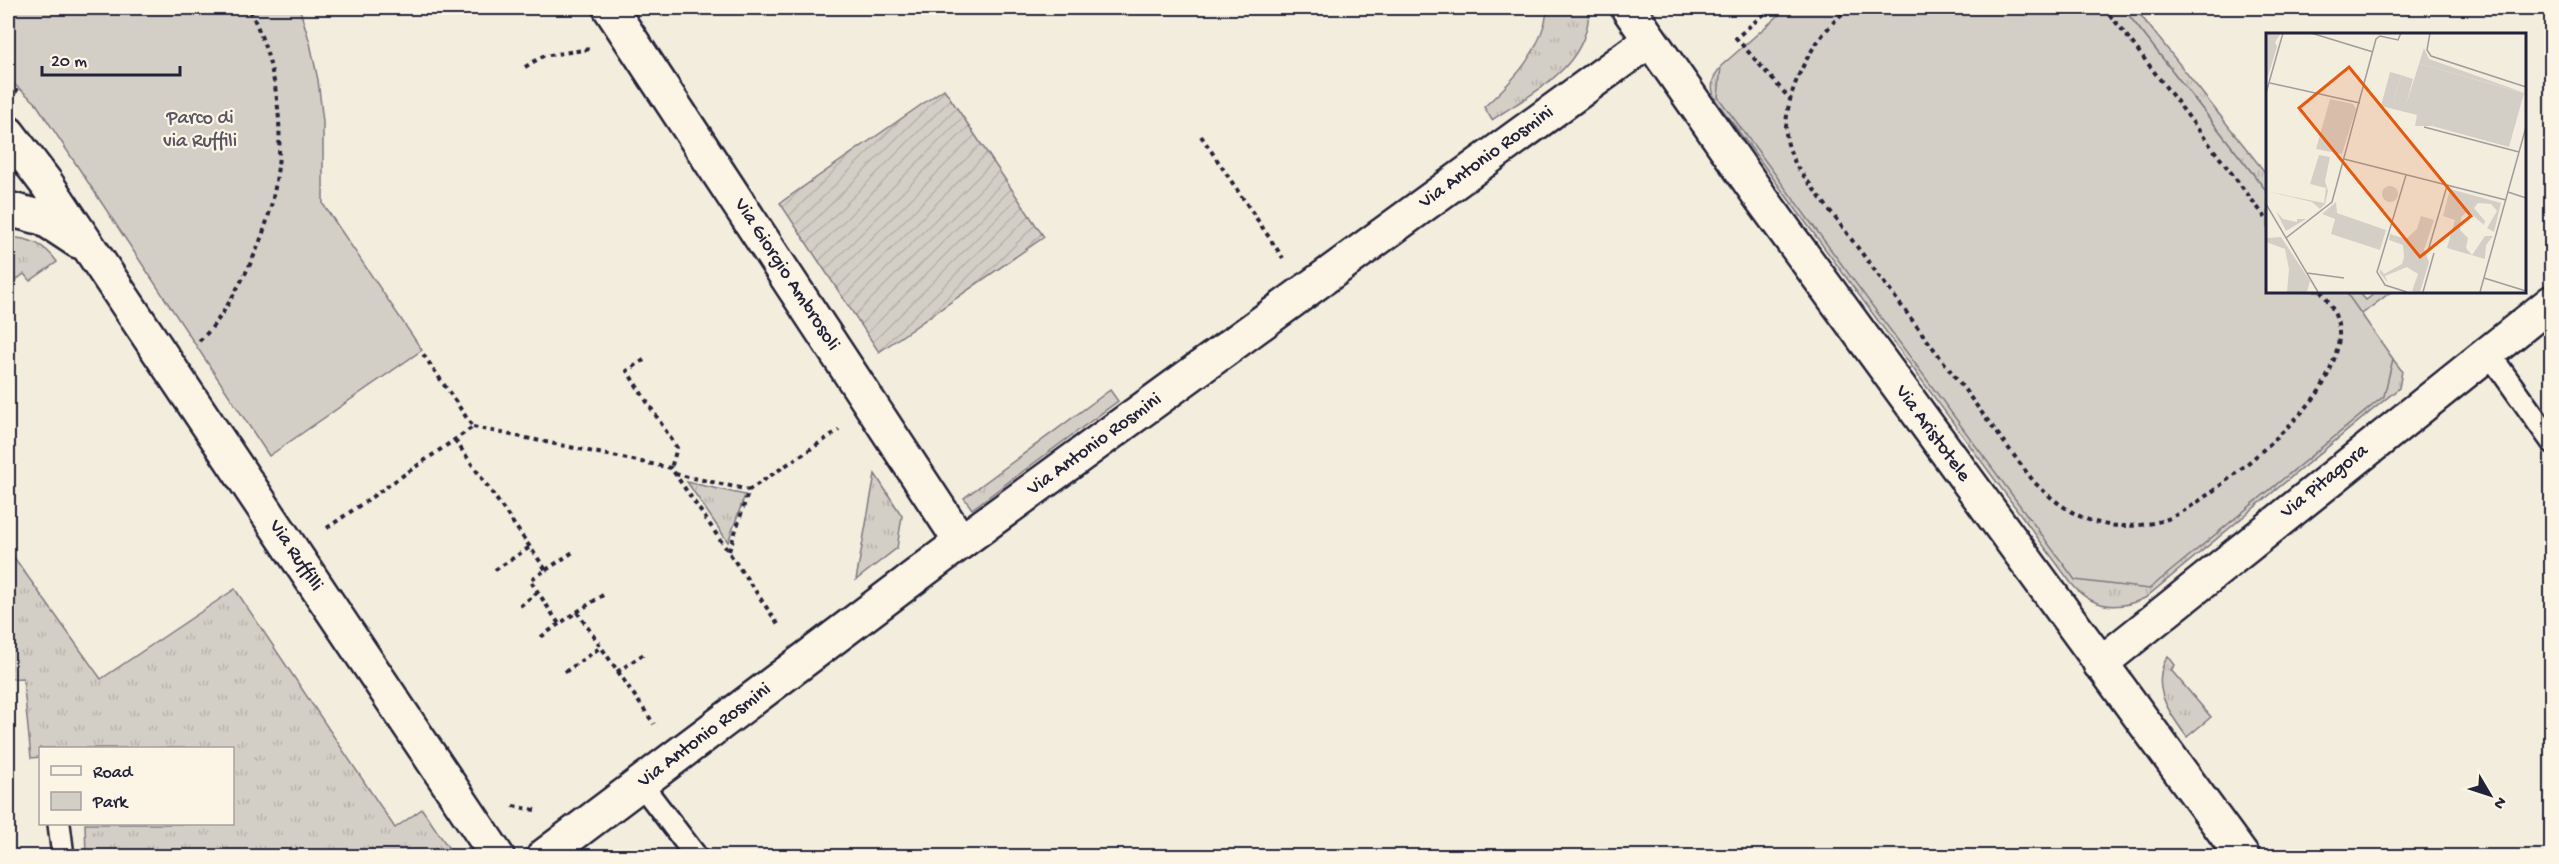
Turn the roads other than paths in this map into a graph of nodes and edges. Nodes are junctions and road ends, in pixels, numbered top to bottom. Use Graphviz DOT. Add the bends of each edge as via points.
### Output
graph roads {
  1 [pos="610,8"];
  2 [pos="1628,8"];
  3 [pos="1650,40"];
  4 [pos="8,133"];
  5 [pos="8,177"];
  6 [pos="8,209"];
  7 [pos="93,254"];
  8 [pos="2552,302"];
  9 [pos="2488,352"];
  10 [pos="2552,442"];
  11 [pos="961,542"];
  12 [pos="2100,664"];
  13 [pos="641,784"];
  14 [pos="59,825"];
  15 [pos="63,856"];
  16 [pos="497,856"];
  17 [pos="544,856"];
  18 [pos="696,856"];
  19 [pos="2242,856"];
  1 -- 11 [label="street, Via Giorgio Ambrosoli"];
  2 -- 3 [label="street, Via Aristotele"];
  3 -- 11 [label="street, Via Antonio Rosmini"];
  3 -- 12 [label="street, Via Aristotele"];
  4 -- 5 [label="street, Via Ruffilli" via="13,161"];
  4 -- 7 [label="street, Via Ruffilli"];
  6 -- 7 [label="street, Via Ruffilli" via="44,218"];
  7 -- 16 [label="street, Via Ruffilli"];
  8 -- 9 [label="street, Via Pitagora"];
  9 -- 10 [label="lane"];
  9 -- 12 [label="street, Via Pitagora"];
  11 -- 13 [label="street, Via Antonio Rosmini"];
  12 -- 19 [label="street, Via Aristotele"];
  13 -- 17 [label="street, Via Antonio Rosmini"];
  13 -- 18 [label="lane"];
  14 -- 15 [label="lane"];
}
